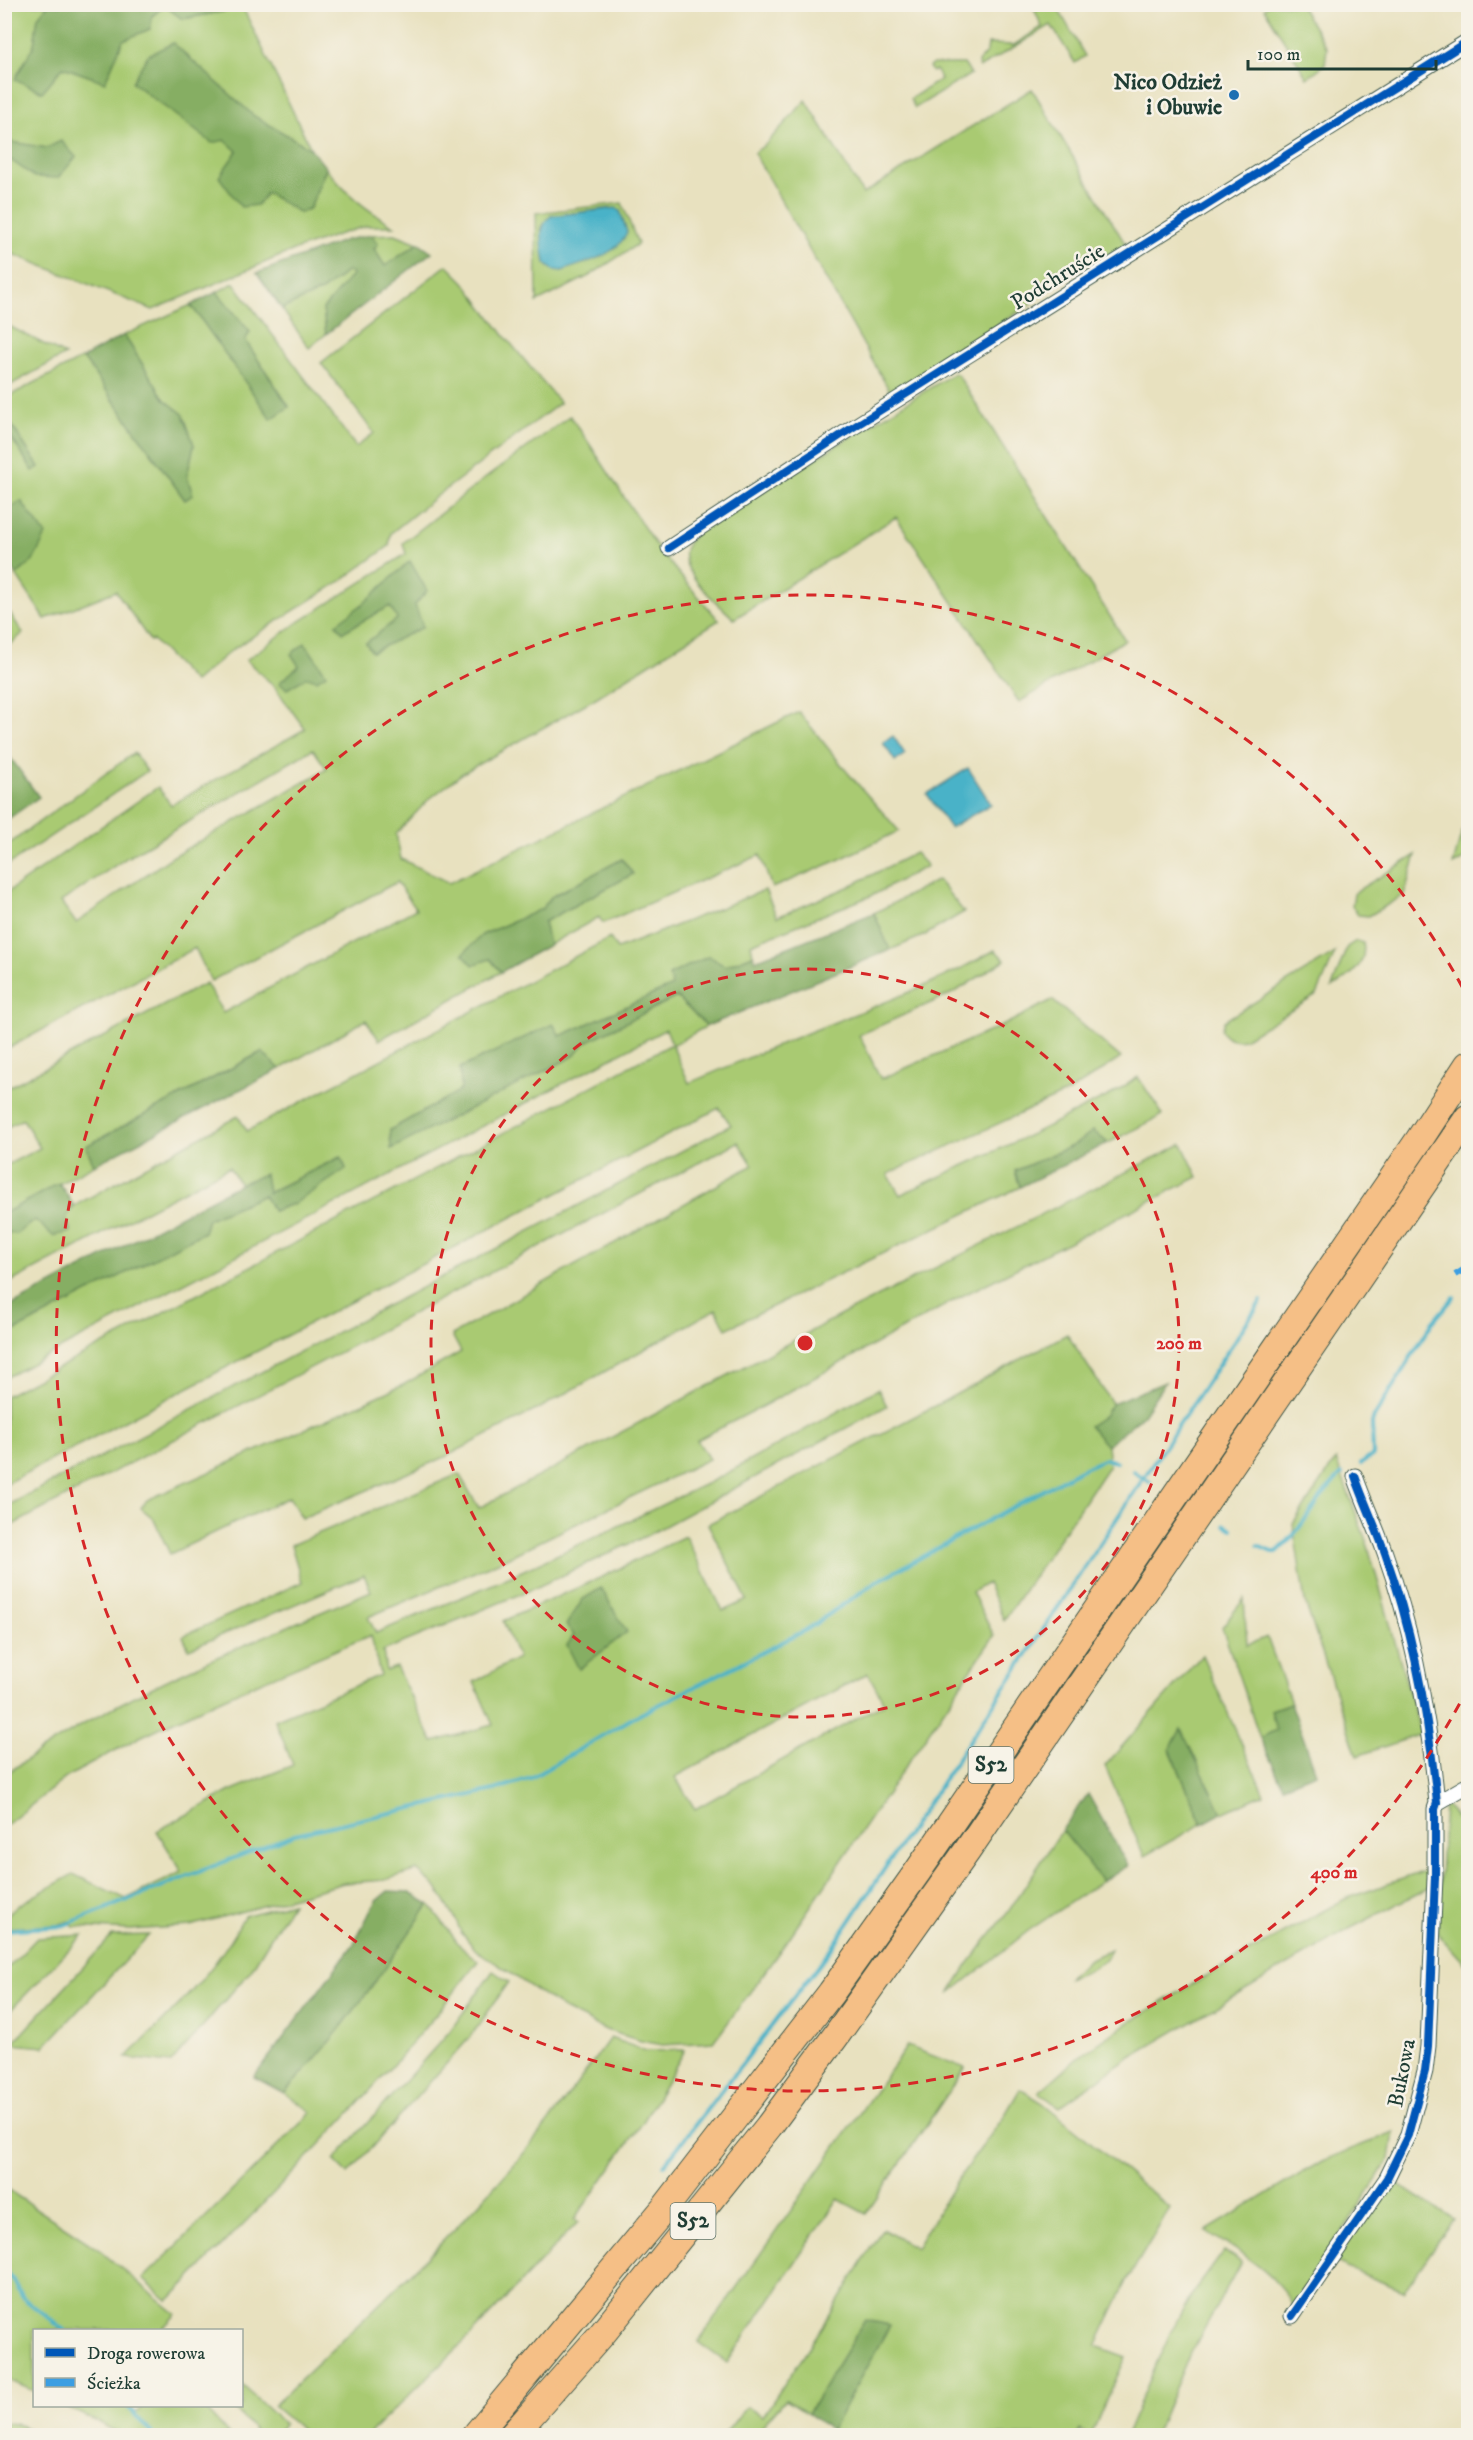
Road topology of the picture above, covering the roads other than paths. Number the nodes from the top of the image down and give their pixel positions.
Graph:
1 (1468, 40) edge
2 (669, 548) dead end
3 (1468, 1065) edge
4 (1468, 1118) edge
5 (1355, 1476) dead end
6 (1468, 1785) edge
7 (1437, 1803) junction
8 (1292, 2316) dead end
9 (475, 2436) edge
10 (512, 2436) edge

1 - 2 street, Podchruście
3 - 9 highway, S52
4 - 10 highway, S52
5 - 7 street, Bukowa
6 - 7 street
7 - 8 street, Bukowa

